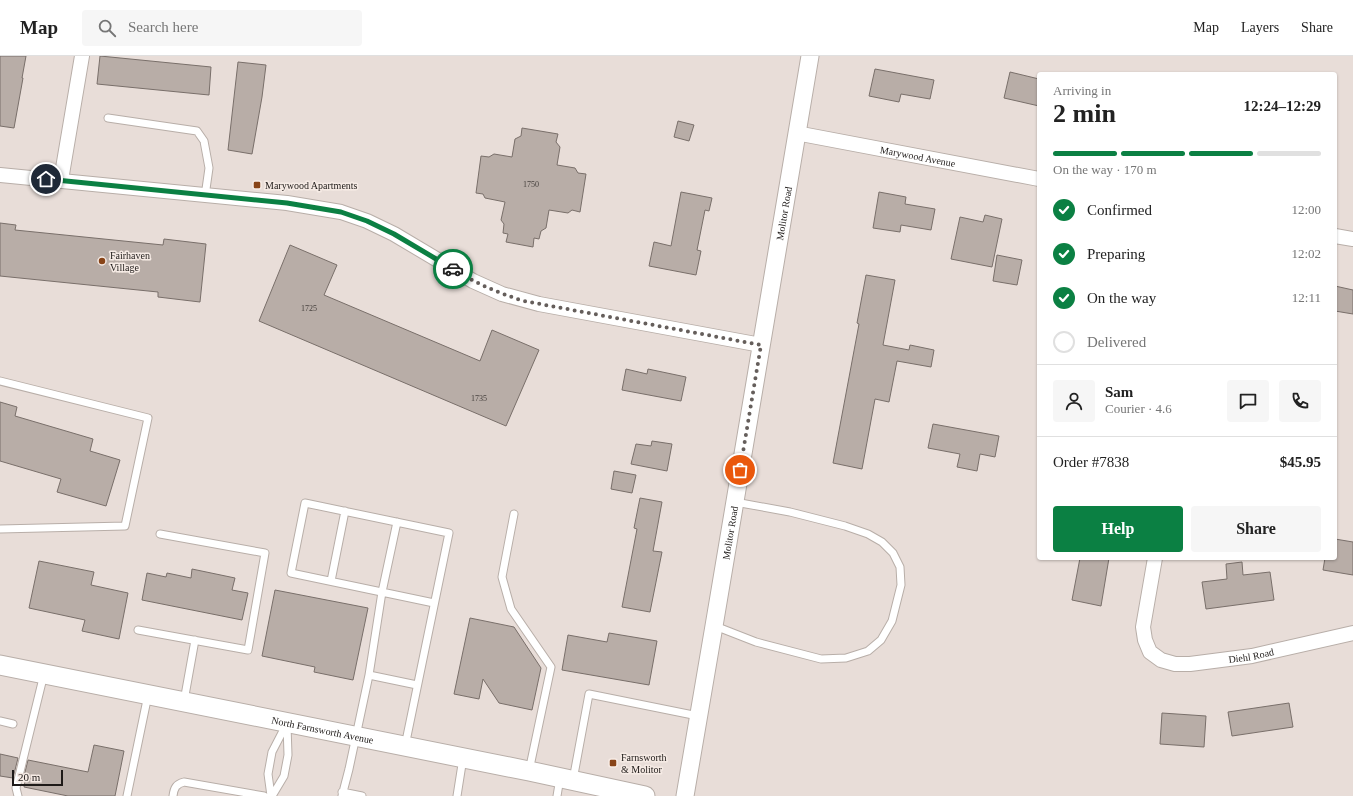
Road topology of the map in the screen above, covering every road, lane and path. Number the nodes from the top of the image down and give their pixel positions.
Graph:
1 (82, 56) edge
2 (810, 56) edge
3 (108, 118) dead end
4 (796, 133) junction
5 (0, 175) edge
6 (1037, 179) edge
7 (61, 180) junction
8 (205, 196) junction
9 (1337, 236) edge
10 (1353, 239) edge
11 (761, 345) junction
12 (0, 380) edge
13 (735, 502) junction
14 (345, 511) junction
15 (514, 514) dead end
16 (397, 522) junction
17 (0, 529) edge
18 (160, 534) dead end
19 (1155, 560) edge
20 (331, 581) junction
21 (382, 592) junction
22 (434, 603) junction
23 (714, 626) junction
24 (138, 630) dead end
25 (1353, 633) edge
26 (195, 640) junction
27 (0, 665) edge
28 (44, 674) junction
29 (369, 675) junction
30 (417, 685) junction
31 (148, 695) junction
32 (184, 702) junction
33 (698, 716) junction
34 (0, 721) edge
35 (287, 723) junction
36 (13, 724) dead end
37 (356, 736) junction
38 (405, 746) junction
39 (463, 758) junction
40 (529, 771) junction
41 (564, 785) edge
42 (342, 794) edge
43 (625, 794) edge
44 (18, 796) edge
45 (127, 796) edge
46 (173, 796) edge
47 (264, 796) edge
48 (271, 796) edge
49 (362, 796) edge
50 (457, 796) edge
51 (645, 796) edge
52 (684, 796) edge

1 - 7 street
2 - 4 street, Molitor Road
3 - 8 lane
4 - 6 street, Marywood Avenue
4 - 11 street, Molitor Road
5 - 7 street
7 - 8 street
8 - 11 street
9 - 10 street
11 - 13 street, Molitor Road
12 - 17 lane
13 - 23 street, Molitor Road
13 - 23 lane
14 - 16 lane
14 - 20 lane
14 - 20 lane
15 - 40 lane
16 - 21 lane
16 - 22 lane
18 - 26 lane
19 - 25 street, Diehl Road
20 - 21 lane
21 - 22 lane
21 - 29 lane
22 - 30 lane
23 - 33 street, Molitor Road
24 - 26 lane
26 - 32 lane
27 - 28 main road, North Farnsworth Avenue
28 - 31 main road, North Farnsworth Avenue
28 - 44 lane
29 - 30 lane
29 - 37 lane
30 - 38 lane
31 - 32 main road, North Farnsworth Avenue
31 - 45 lane
32 - 35 main road, North Farnsworth Avenue
33 - 41 lane
33 - 52 street, Molitor Road
34 - 36 lane
35 - 37 main road, North Farnsworth Avenue
35 - 48 lane
35 - 48 lane
37 - 38 main road, North Farnsworth Avenue
37 - 42 lane
38 - 39 main road, North Farnsworth Avenue
39 - 40 main road, North Farnsworth Avenue
39 - 50 lane
40 - 41 main road, North Farnsworth Avenue
41 - 43 main road, North Farnsworth Avenue
42 - 49 lane
43 - 51 main road, North Farnsworth Avenue
46 - 47 lane

